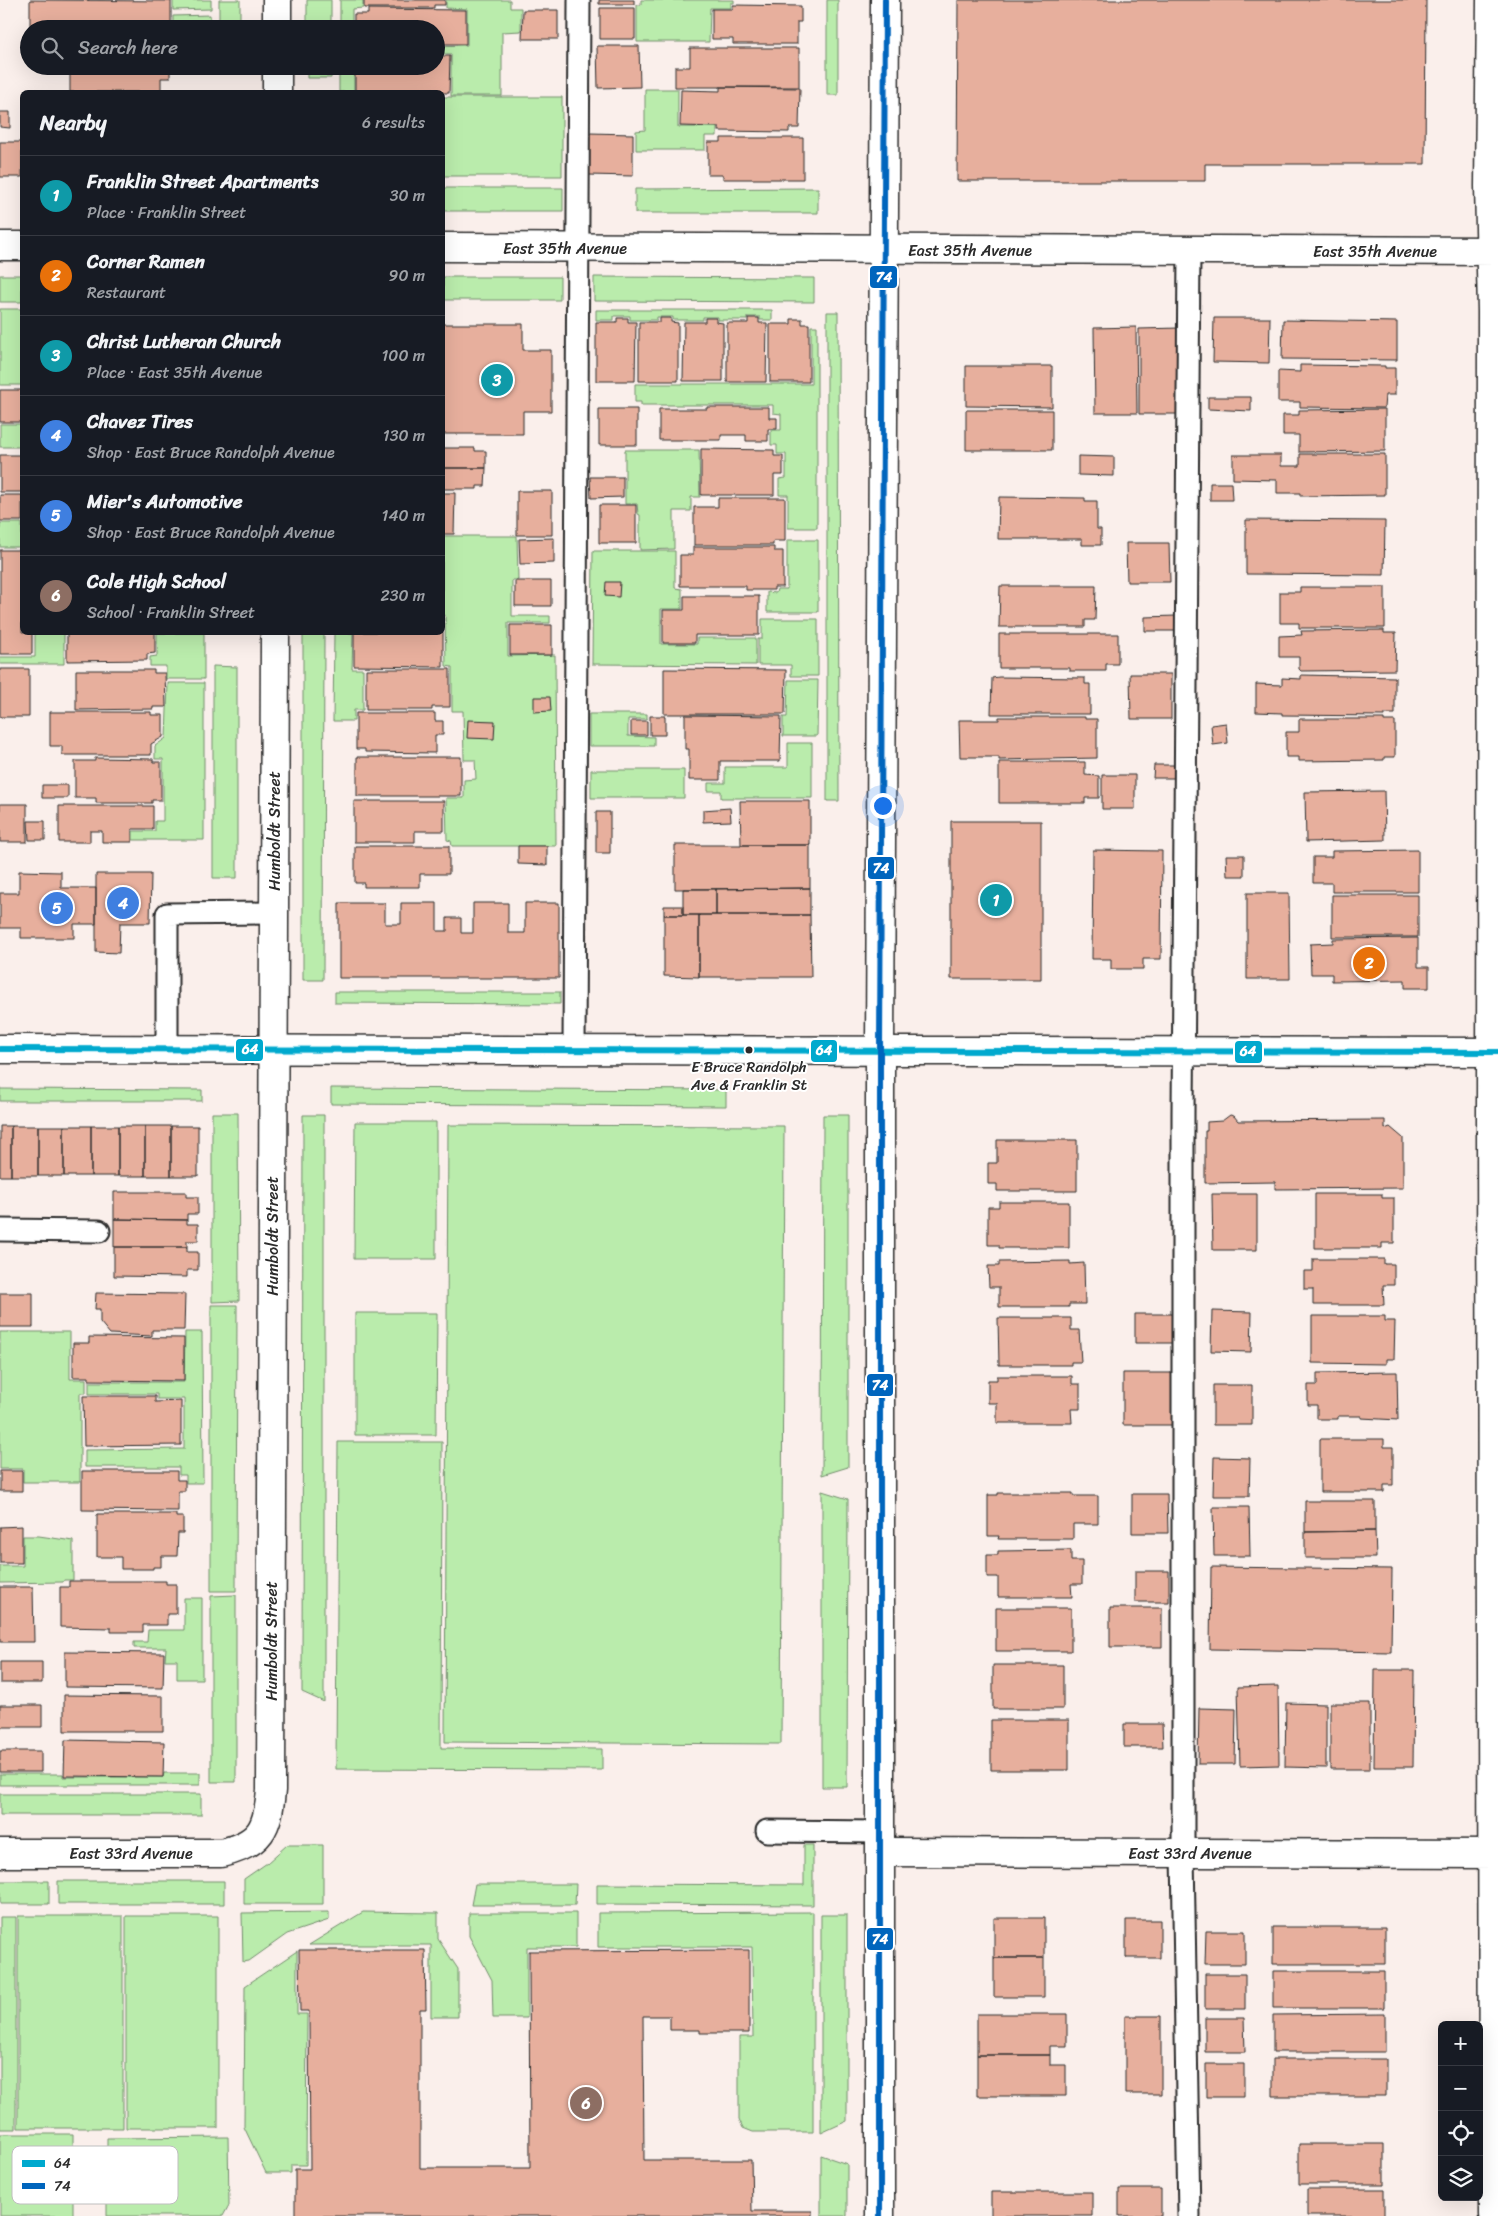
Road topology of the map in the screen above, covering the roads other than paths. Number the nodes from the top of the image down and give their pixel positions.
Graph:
1 (277, 0) edge
2 (579, 0) edge
3 (885, 0) edge
4 (1490, 0) edge
5 (277, 20) edge
6 (277, 75) edge
7 (277, 90) edge
8 (0, 246) edge
9 (20, 246) edge
10 (445, 247) edge
11 (578, 248) junction
12 (885, 249) junction
13 (1190, 250) junction
14 (1494, 251) edge
15 (275, 635) edge
16 (274, 914) junction
17 (0, 1049) edge
18 (167, 1049) junction
19 (273, 1049) junction
20 (574, 1050) junction
21 (880, 1050) junction
22 (1183, 1051) junction
23 (1494, 1052) edge
24 (0, 1230) edge
25 (99, 1231) dead end
26 (767, 1831) dead end
27 (258, 1836) joint
28 (881, 1842) junction
29 (0, 1852) edge
30 (1183, 1853) junction
31 (1496, 1854) edge
32 (880, 2216) edge
33 (1189, 2216) edge
34 (1492, 2216) edge

1 - 5 street
2 - 11 lane
3 - 12 street
4 - 14 street
6 - 7 street
8 - 9 street
10 - 11 street, East 35th Avenue
11 - 12 street, East 35th Avenue
11 - 20 lane
12 - 13 street, East 35th Avenue
12 - 21 street
13 - 14 street, East 35th Avenue
13 - 22 lane
14 - 23 street
15 - 16 street, Humboldt Street
16 - 18 lane
16 - 19 street, Humboldt Street
17 - 18 street
18 - 19 street
19 - 20 street
19 - 27 street, Humboldt Street
20 - 21 street
21 - 22 street
21 - 28 street
22 - 23 street
22 - 30 lane
23 - 31 street
24 - 25 lane
26 - 28 lane
27 - 29 street, East 33rd Avenue
28 - 30 street, East 33rd Avenue
28 - 32 street
30 - 31 street, East 33rd Avenue
30 - 33 lane
31 - 34 street

